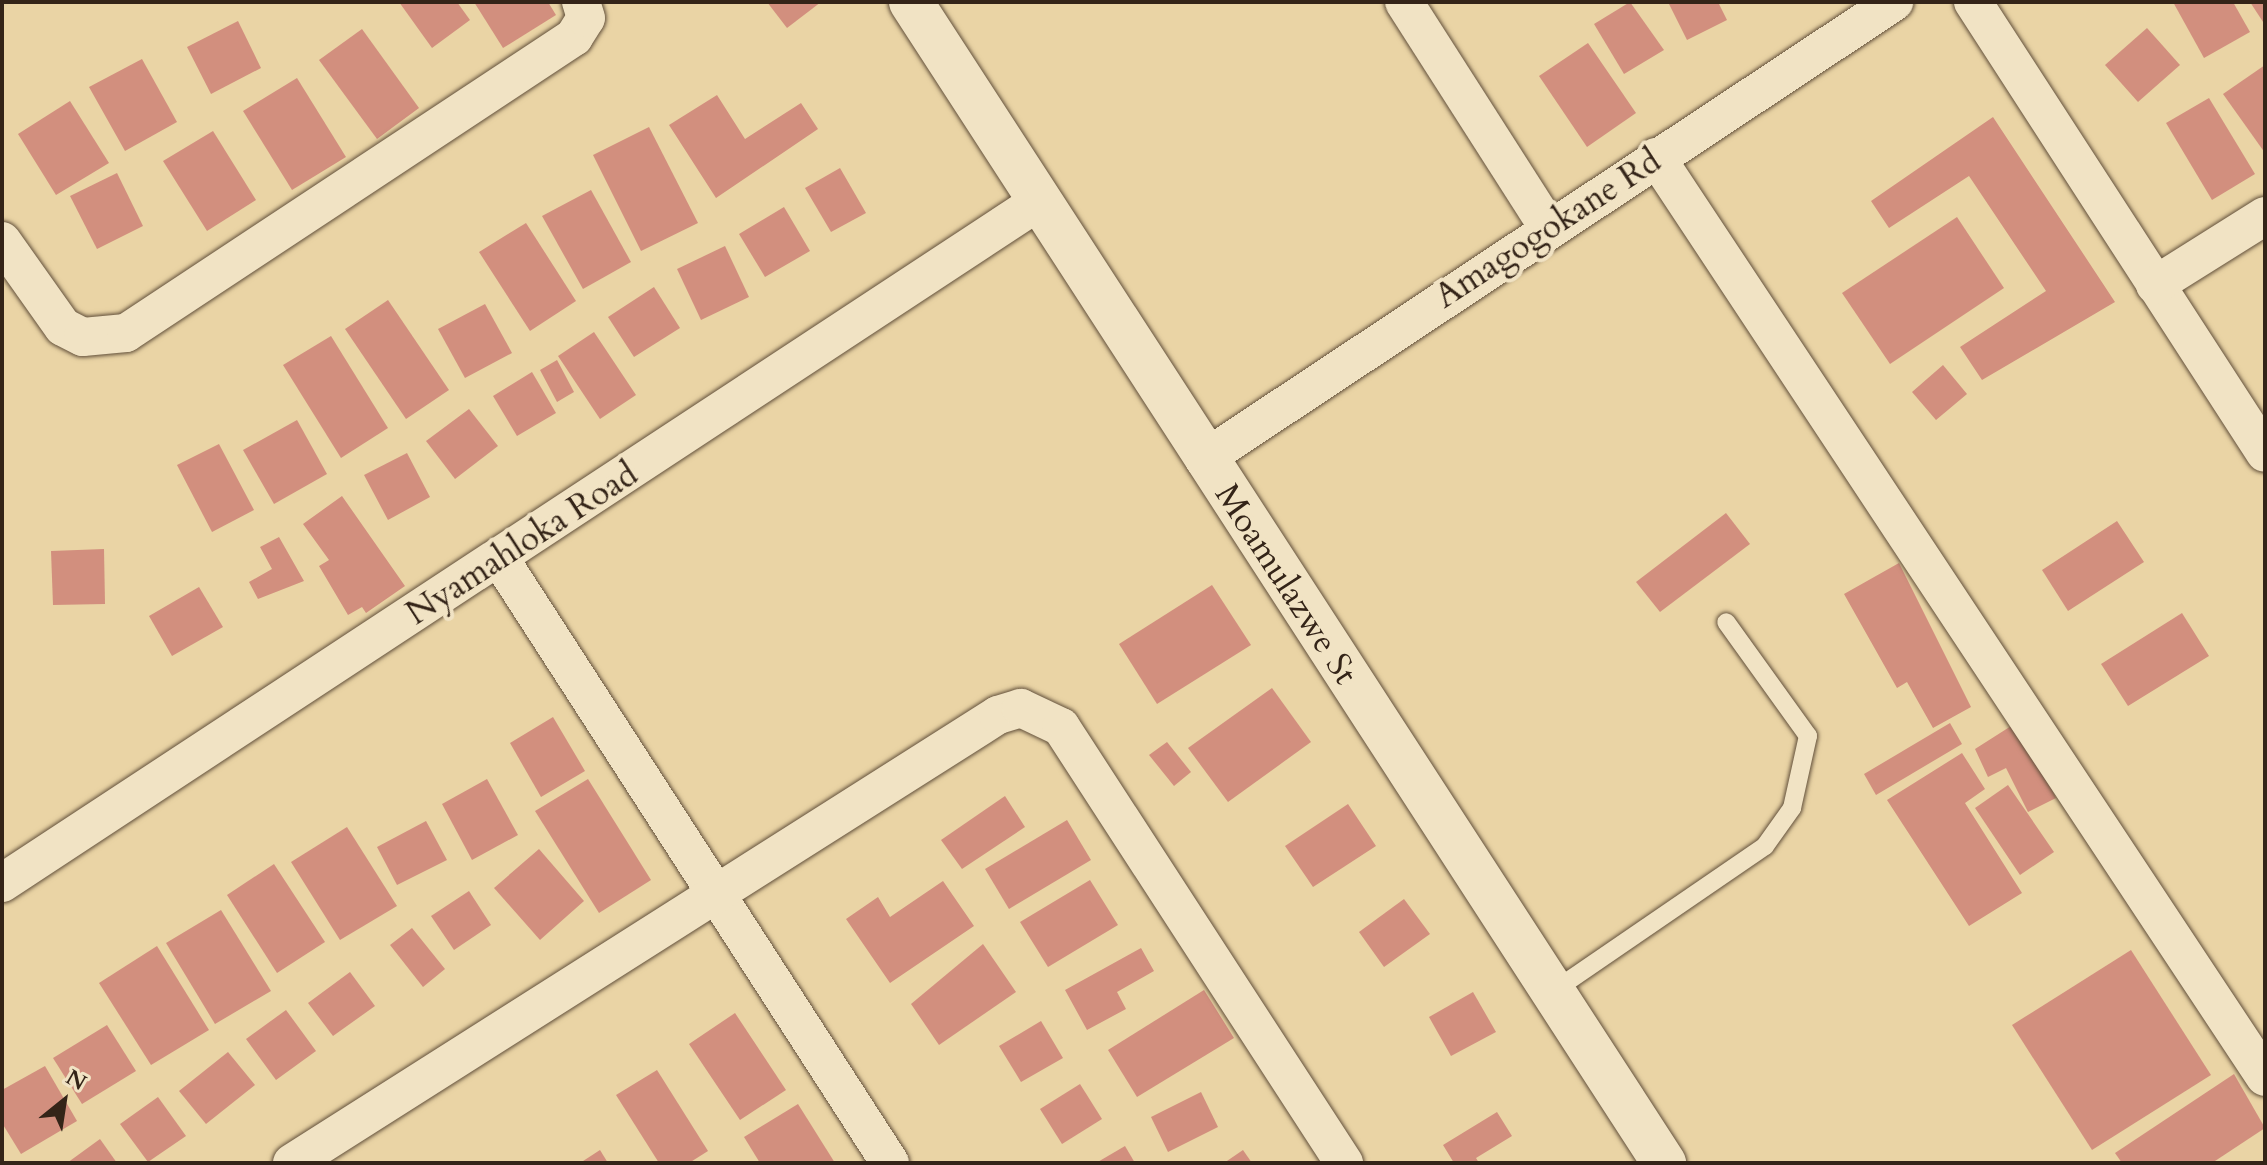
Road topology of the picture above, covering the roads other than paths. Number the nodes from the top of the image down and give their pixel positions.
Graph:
1 (581, 2) edge
2 (911, 2) edge
3 (1404, 2) edge
4 (1894, 2) edge
5 (1973, 2) edge
6 (1656, 157) junction
7 (1040, 201) junction
8 (2265, 216) edge
9 (1548, 227) junction
10 (2, 241) edge
11 (2155, 285) junction
12 (2265, 453) edge
13 (1204, 459) junction
14 (500, 559) junction
15 (1726, 622) dead end
16 (2, 883) edge
17 (714, 892) junction
18 (1552, 992) junction
19 (2265, 1077) edge
20 (292, 1163) edge
21 (890, 1163) edge
22 (1344, 1163) edge
23 (1664, 1163) edge

1 - 10 street
2 - 7 street, Moamulazwe St
3 - 9 street
4 - 6 street, Amagogokane Rd
5 - 11 street
6 - 9 street, Amagogokane Rd
6 - 19 street
7 - 13 street, Moamulazwe St
7 - 14 street, Nyamahloka Road
8 - 11 street
9 - 13 street, Amagogokane Rd
11 - 12 street
13 - 18 street, Moamulazwe St
14 - 16 street, Nyamahloka Road
14 - 17 street
15 - 18 lane
17 - 20 street
17 - 21 street
17 - 22 street
18 - 23 street, Moamulazwe St

